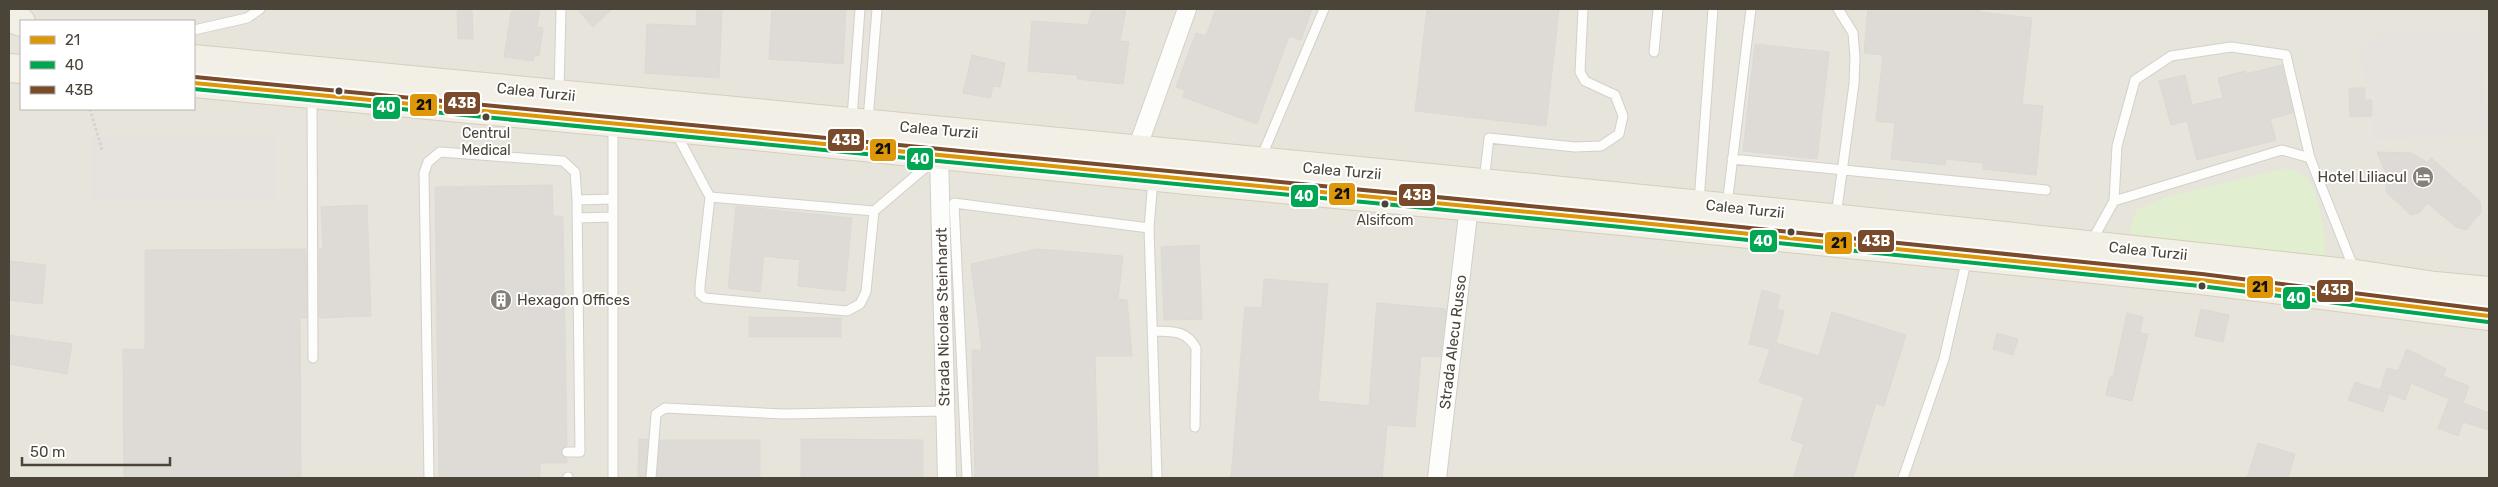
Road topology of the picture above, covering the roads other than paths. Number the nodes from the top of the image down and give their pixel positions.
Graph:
1 (260, 9) edge
2 (561, 9) edge
3 (860, 9) edge
4 (877, 9) edge
5 (1187, 9) edge
6 (1324, 9) edge
7 (1583, 9) edge
8 (1658, 9) edge
9 (1713, 9) edge
10 (1751, 9) edge
11 (1838, 9) edge
12 (195, 30) edge
13 (1654, 52) dead end
14 (195, 59) edge
15 (195, 83) edge
16 (312, 94) junction
17 (558, 94) junction
18 (860, 122) junction
19 (612, 123) junction
20 (673, 128) junction
21 (1137, 149) junction
22 (939, 155) junction
23 (2310, 158) junction
24 (1732, 159) junction
25 (1259, 163) junction
26 (1843, 170) junction
27 (1153, 177) junction
28 (1484, 184) junction
29 (2046, 190) dead end
30 (710, 197) junction
31 (577, 200) junction
32 (613, 200) junction
33 (2114, 201) junction
34 (1699, 205) junction
35 (1469, 206) junction
36 (1726, 208) junction
37 (874, 211) junction
38 (613, 217) junction
39 (577, 218) junction
40 (1836, 218) junction
41 (1149, 228) junction
42 (2078, 243) junction
43 (1968, 256) junction
44 (2356, 274) junction
45 (2489, 291) edge
46 (2489, 316) edge
47 (1152, 331) junction
48 (313, 358) dead end
49 (438, 384) dead end
50 (428, 385) junction
51 (945, 411) junction
52 (1195, 427) dead end
53 (567, 452) dead end
54 (429, 478) edge
55 (613, 478) edge
56 (651, 478) edge
57 (946, 478) edge
58 (967, 478) edge
59 (1157, 478) edge
60 (1437, 478) edge
61 (1903, 478) edge

1 - 12 lane
2 - 17 lane
3 - 18 lane
4 - 18 lane
5 - 21 street
6 - 25 lane
7 - 28 lane
8 - 13 lane
9 - 34 lane
10 - 24 lane
11 - 26 lane
14 - 17 main road, Calea Turzii
15 - 16 main road, Calea Turzii
16 - 19 main road, Calea Turzii
16 - 48 lane
17 - 18 main road, Calea Turzii
18 - 21 main road, Calea Turzii
19 - 20 main road, Calea Turzii
19 - 32 lane
20 - 22 main road, Calea Turzii
20 - 30 lane
21 - 25 main road, Calea Turzii
22 - 27 main road, Calea Turzii
22 - 37 lane
22 - 51 street, Strada Nicolae Steinhardt
23 - 33 lane
23 - 33 lane
23 - 44 lane
24 - 26 lane
24 - 36 lane
25 - 28 main road, Calea Turzii
26 - 29 lane
26 - 40 lane
27 - 35 main road, Calea Turzii
27 - 41 lane
28 - 34 main road, Calea Turzii
30 - 37 lane
30 - 37 lane
31 - 32 lane
31 - 39 lane
31 - 50 lane
32 - 38 lane
33 - 42 lane
34 - 36 main road, Calea Turzii
35 - 43 main road, Calea Turzii
35 - 60 street, Strada Alecu Russo
36 - 40 main road, Calea Turzii
38 - 39 lane
38 - 55 lane
39 - 53 lane
40 - 42 main road, Calea Turzii
41 - 47 lane
41 - 58 lane
42 - 44 main road, Calea Turzii
43 - 46 main road, Calea Turzii
43 - 61 lane
44 - 45 main road, Calea Turzii
47 - 52 lane
47 - 59 lane
49 - 50 lane
50 - 54 lane
51 - 56 lane
51 - 57 street, Strada Nicolae Steinhardt

